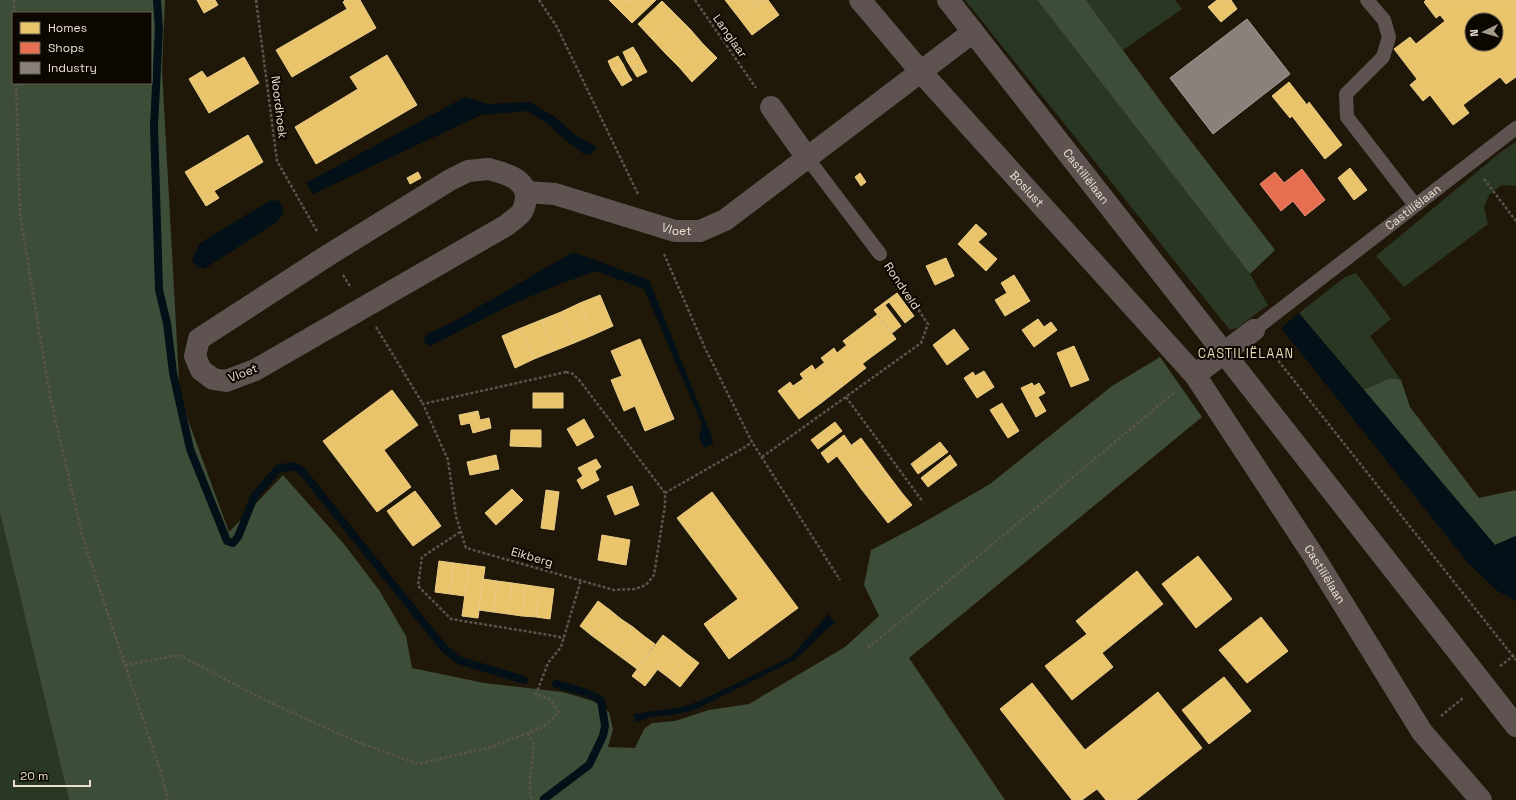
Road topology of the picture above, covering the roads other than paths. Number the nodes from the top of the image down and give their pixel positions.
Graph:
1 (860, 0) edge
2 (948, 0) edge
3 (1367, 0) edge
4 (973, 32) junction
5 (921, 72) junction
6 (771, 107) dead end
7 (1516, 128) edge
8 (808, 158) junction
9 (526, 192) junction
10 (1415, 205) junction
11 (880, 254) road end
12 (1254, 330) joint
13 (1225, 353) junction
14 (1195, 375) junction
15 (1516, 726) edge
16 (1481, 800) edge

1 - 5 street, Boslust
2 - 4 street, Castiliëlaan
3 - 10 lane
4 - 5 street, Vloet
4 - 13 street, Castiliëlaan
5 - 8 street, Vloet
5 - 14 street, Boslust
6 - 8 street
7 - 10 lane, Castiliëlaan
8 - 9 street, Vloet
8 - 11 lane, Rondveld
9 - 9 street, Vloet
10 - 12 lane, Castiliëlaan
12 - 13 street, Castiliëlaan
13 - 14 street, Castiliëlaan
13 - 15 street, Castiliëlaan
14 - 16 street, Castiliëlaan

